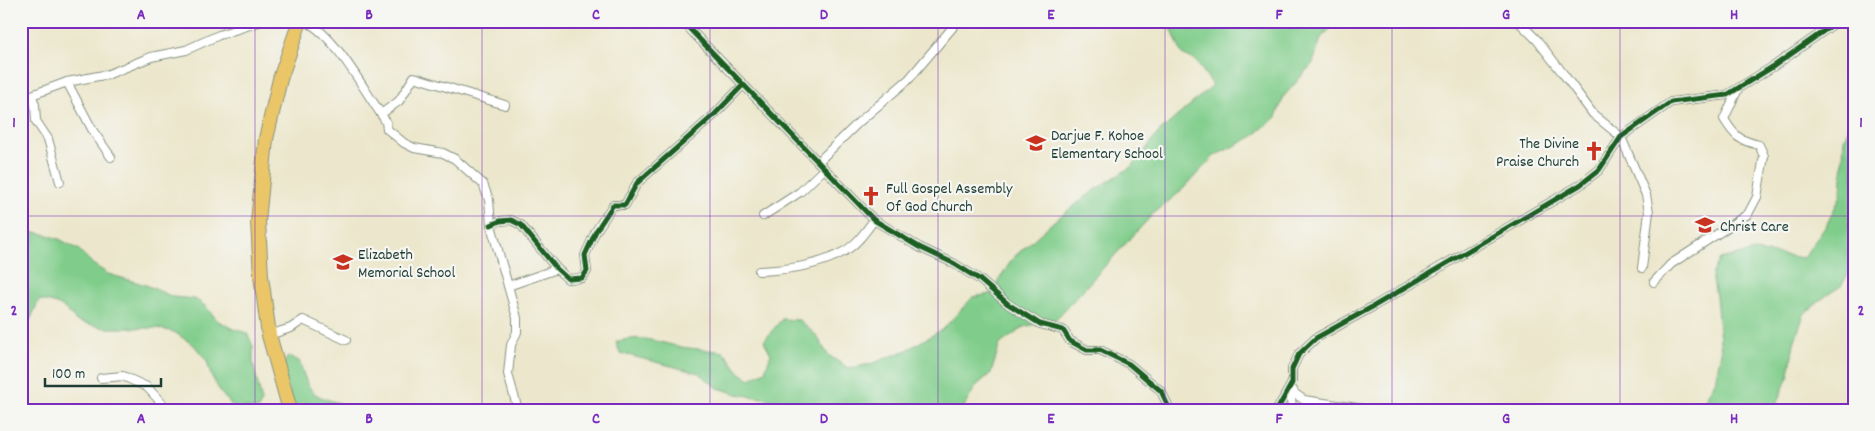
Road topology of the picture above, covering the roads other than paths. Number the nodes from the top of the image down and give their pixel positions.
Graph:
1 (262, 21) edge
2 (300, 21) edge
3 (305, 21) edge
4 (682, 21) edge
5 (958, 21) edge
6 (1518, 21) edge
7 (1838, 21) edge
8 (67, 82) junction
9 (743, 85) junction
10 (1738, 89) junction
11 (24, 98) edge
12 (505, 105) dead end
13 (381, 114) junction
14 (1621, 137) junction
15 (111, 157) dead end
16 (818, 162) junction
17 (824, 169) junction
18 (60, 182) dead end
19 (763, 216) dead end
20 (874, 220) junction
21 (491, 225) junction
22 (1642, 268) dead end
23 (556, 269) junction
24 (759, 271) dead end
25 (1654, 282) dead end
26 (508, 286) junction
27 (269, 335) junction
28 (346, 340) dead end
29 (101, 378) dead end
30 (1292, 383) junction
31 (1294, 393) junction
32 (168, 410) edge
33 (290, 410) edge
34 (518, 410) edge
35 (1170, 410) edge
36 (1278, 410) edge
37 (1292, 410) edge
38 (1371, 410) edge

1 - 8 street
2 - 27 highway
3 - 13 street
4 - 9 street
5 - 16 street
6 - 14 street
7 - 10 street
8 - 11 street
8 - 15 street
9 - 16 street
9 - 23 street
10 - 14 street
10 - 25 street
11 - 18 street
12 - 13 street
13 - 21 street
14 - 22 street
14 - 30 street
16 - 17 street
17 - 19 street
17 - 20 street
20 - 24 street
20 - 35 street
21 - 23 street
21 - 26 street
23 - 26 street
26 - 34 street
27 - 28 street
27 - 33 highway
29 - 32 street
30 - 31 street
30 - 36 street
31 - 37 street
31 - 38 street

